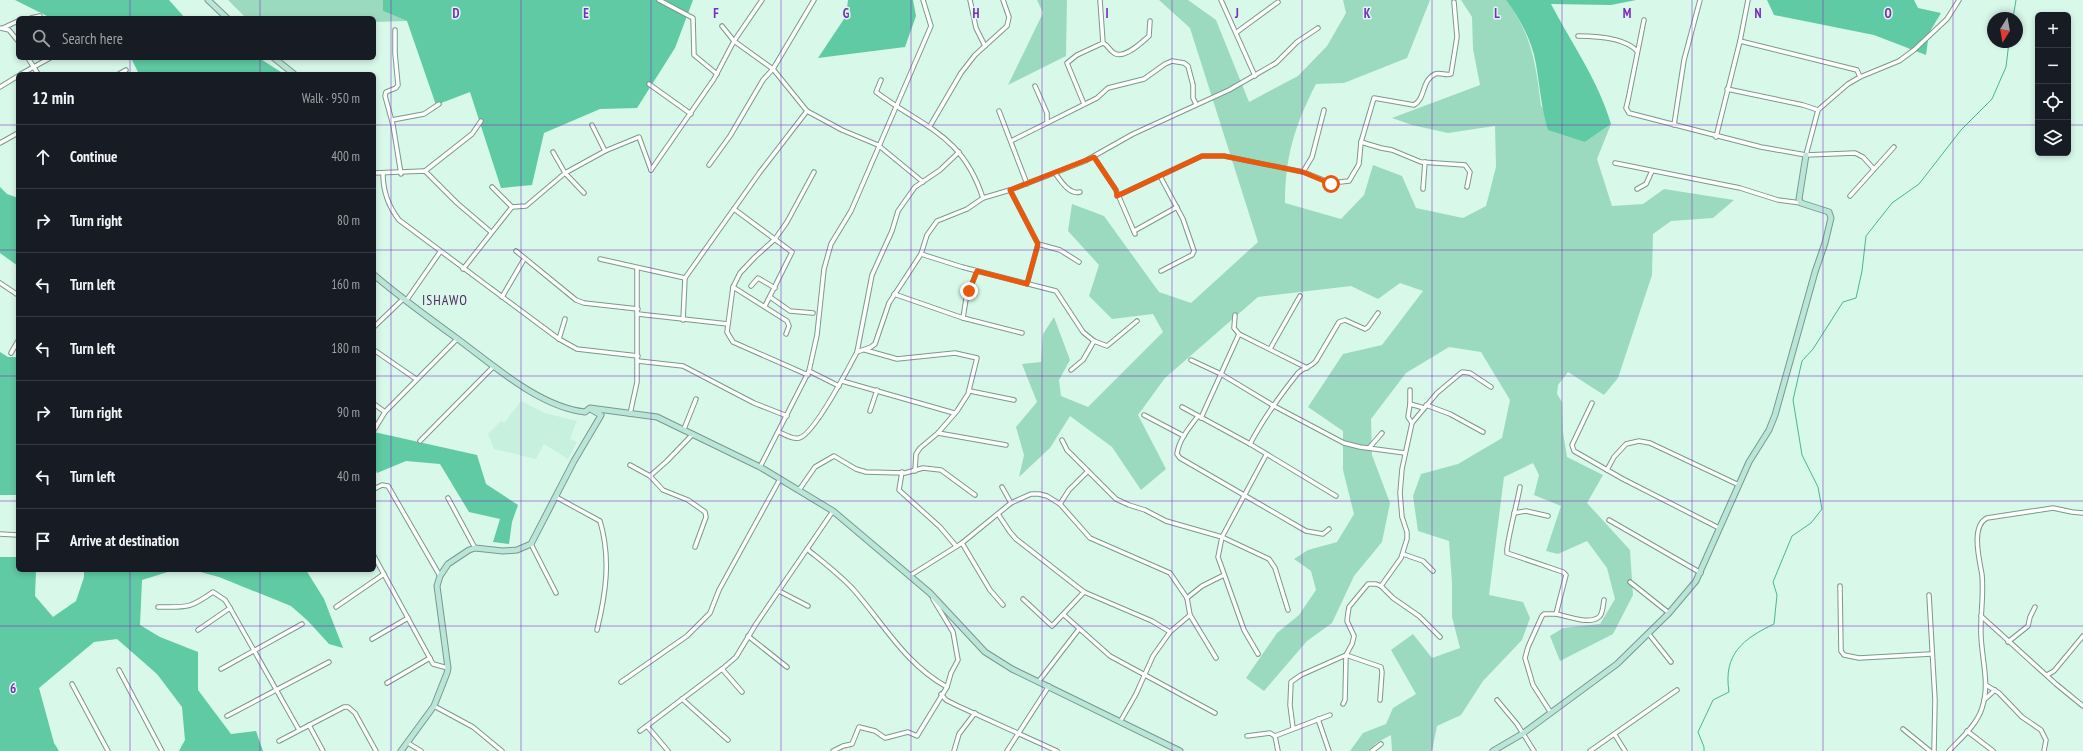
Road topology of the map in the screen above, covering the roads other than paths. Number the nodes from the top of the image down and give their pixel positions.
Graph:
1 (208, 0) edge
2 (659, 0) edge
3 (762, 0) edge
4 (814, 0) edge
5 (923, 0) edge
6 (970, 0) edge
7 (1003, 0) edge
8 (1100, 0) edge
9 (1221, 0) edge
10 (1700, 0) edge
11 (1748, 0) edge
12 (1959, 0) edge
13 (1278, 2) dead end
14 (1454, 2) dead end
15 (225, 16) edge
16 (1644, 20) dead end
17 (1150, 21) dead end
18 (16, 22) edge
19 (722, 26) dead end
20 (1, 28) edge
21 (1318, 28) dead end
22 (395, 30) dead end
23 (1237, 32) junction
24 (1578, 36) dead end
25 (16, 38) edge
26 (734, 41) junction
27 (1740, 41) junction
28 (1103, 42) junction
29 (985, 46) junction
30 (1637, 50) junction
31 (29, 60) edge
32 (46, 60) edge
33 (276, 60) edge
34 (34, 67) junction
35 (773, 68) junction
36 (126, 70) dead end
37 (25, 72) edge
38 (37, 72) edge
39 (122, 72) edge
40 (292, 72) edge
41 (717, 74) junction
42 (1255, 76) junction
43 (16, 77) edge
44 (1860, 77) junction
45 (881, 80) dead end
46 (649, 84) dead end
47 (1035, 86) dead end
48 (0, 87) edge
49 (1728, 90) junction
50 (1083, 102) junction
51 (439, 104) dead end
52 (1196, 104) junction
53 (896, 107) junction
54 (807, 110) junction
55 (1324, 110) dead end
56 (1818, 110) junction
57 (999, 111) dead end
58 (691, 114) junction
59 (392, 120) junction
60 (481, 121) dead end
61 (1047, 122) junction
62 (592, 125) dead end
63 (1674, 125) junction
64 (930, 126) junction
65 (16, 134) edge
66 (1716, 137) junction
67 (1011, 141) junction
68 (1361, 142) junction
69 (0, 143) edge
70 (878, 145) junction
71 (1894, 147) dead end
72 (605, 151) junction
73 (553, 152) dead end
74 (959, 152) junction
75 (1806, 155) junction
76 (1094, 157) junction
77 (1425, 162) junction
78 (1616, 163) dead end
79 (709, 165) dead end
80 (1873, 168) junction
81 (426, 171) junction
82 (1652, 171) junction
83 (814, 172) dead end
84 (1055, 172) junction
85 (1303, 172) junction
86 (376, 173) edge
87 (565, 173) junction
88 (383, 174) junction
89 (401, 174) junction
90 (1160, 176) junction
91 (923, 182) junction
92 (1027, 184) junction
93 (492, 187) dead end
94 (1467, 187) dead end
95 (1423, 189) dead end
96 (1637, 189) dead end
97 (1010, 190) junction
98 (1080, 192) dead end
99 (584, 194) dead end
100 (1117, 196) junction
101 (1850, 196) dead end
102 (983, 198) junction
103 (1801, 203) junction
104 (512, 207) junction
105 (1177, 207) junction
106 (734, 209) junction
107 (491, 232) junction
108 (775, 239) junction
109 (1038, 244) junction
110 (516, 251) dead end
111 (440, 252) junction
112 (920, 254) junction
113 (600, 259) dead end
114 (523, 261) dead end
115 (1079, 262) dead end
116 (463, 269) junction
117 (637, 269) junction
118 (977, 271) junction
119 (1161, 271) dead end
120 (376, 277) edge
121 (685, 278) junction
122 (0, 284) edge
123 (1027, 284) junction
124 (751, 286) dead end
125 (732, 287) junction
126 (775, 288) junction
127 (16, 294) edge
128 (894, 294) junction
129 (1300, 296) dead end
130 (502, 297) junction
131 (770, 297) junction
132 (404, 300) junction
133 (765, 306) junction
134 (638, 311) junction
135 (813, 314) dead end
136 (1378, 314) dead end
137 (1235, 316) dead end
138 (963, 318) junction
139 (565, 319) dead end
140 (683, 320) junction
141 (1137, 321) dead end
142 (728, 324) junction
143 (376, 325) edge
144 (1022, 333) dead end
145 (786, 334) dead end
146 (1239, 334) junction
147 (457, 338) junction
148 (559, 339) junction
149 (1094, 341) junction
150 (16, 344) edge
151 (1270, 349) junction
152 (865, 350) junction
153 (376, 351) edge
154 (857, 352) junction
155 (11, 353) dead end
156 (638, 359) junction
157 (1191, 360) dead end
158 (494, 366) junction
159 (1307, 368) junction
160 (1071, 370) dead end
161 (808, 373) junction
162 (1221, 374) junction
163 (416, 379) junction
164 (842, 381) junction
165 (838, 386) junction
166 (1491, 387) dead end
167 (877, 390) junction
168 (1410, 390) dead end
169 (970, 391) junction
170 (696, 399) dead end
171 (1014, 400) dead end
172 (1592, 403) dead end
173 (1410, 404) junction
174 (376, 405) edge
175 (1274, 406) junction
176 (1182, 407) dead end
177 (1425, 407) junction
178 (590, 408) junction
179 (1419, 410) junction
180 (870, 411) dead end
181 (385, 412) junction
182 (954, 413) junction
183 (630, 415) junction
184 (1144, 415) dead end
185 (787, 416) junction
186 (1199, 417) junction
187 (1412, 423) junction
188 (376, 427) edge
189 (684, 429) junction
190 (779, 432) junction
191 (1482, 432) dead end
192 (938, 433) junction
193 (1382, 433) dead end
194 (693, 434) junction
195 (1184, 436) junction
196 (1062, 440) dead end
197 (420, 441) dead end
198 (1250, 444) junction
199 (1006, 445) dead end
200 (1369, 448) junction
201 (1405, 453) junction
202 (1266, 455) junction
203 (630, 465) dead end
204 (760, 467) junction
205 (1607, 470) junction
206 (915, 471) junction
207 (902, 472) junction
208 (1088, 472) junction
209 (650, 476) junction
210 (780, 479) junction
211 (1739, 485) junction
212 (1002, 487) dead end
213 (1520, 487) dead end
214 (376, 488) edge
215 (800, 490) junction
216 (975, 495) dead end
217 (1244, 495) junction
218 (1336, 496) dead end
219 (556, 497) junction
220 (448, 498) dead end
221 (1011, 502) junction
222 (1060, 504) junction
223 (1516, 507) junction
224 (833, 511) junction
225 (1523, 511) junction
226 (1514, 513) junction
227 (2083, 513) edge
228 (998, 514) junction
229 (1548, 516) dead end
230 (1609, 520) dead end
231 (1719, 528) junction
232 (1329, 529) dead end
233 (0, 534) edge
234 (16, 535) edge
235 (1222, 537) junction
236 (962, 543) junction
237 (531, 544) junction
238 (956, 546) junction
239 (695, 547) dead end
240 (475, 548) junction
241 (807, 549) junction
242 (1403, 554) junction
243 (376, 560) edge
244 (1433, 571) dead end
245 (1701, 573) junction
246 (384, 574) junction
247 (911, 575) junction
248 (1224, 575) junction
249 (440, 576) junction
250 (1630, 582) dead end
251 (1381, 586) junction
252 (1840, 586) dead end
253 (779, 591) junction
254 (1084, 592) junction
255 (556, 593) dead end
256 (930, 593) junction
257 (1929, 595) dead end
258 (1187, 598) junction
259 (1024, 599) dead end
260 (1604, 600) dead end
261 (1003, 605) dead end
262 (808, 606) dead end
263 (336, 607) dead end
264 (2035, 607) dead end
265 (158, 608) dead end
266 (230, 608) junction
267 (1288, 610) dead end
268 (1669, 613) junction
269 (1556, 614) junction
270 (1064, 615) junction
271 (1190, 615) junction
272 (1981, 616) junction
273 (408, 618) junction
274 (302, 624) dead end
275 (1079, 629) junction
276 (198, 630) dead end
277 (597, 630) dead end
278 (1170, 632) junction
279 (1648, 633) junction
280 (748, 636) junction
281 (2083, 636) edge
282 (1440, 637) dead end
283 (372, 639) dead end
284 (2008, 642) junction
285 (254, 651) junction
286 (1258, 654) dead end
287 (1931, 654) junction
288 (1346, 655) junction
289 (430, 658) junction
290 (1216, 658) dead end
291 (329, 662) dead end
292 (1671, 662) dead end
293 (787, 667) dead end
294 (448, 668) junction
295 (221, 669) dead end
296 (119, 670) dead end
297 (722, 670) junction
298 (2047, 675) junction
299 (1145, 676) junction
300 (1039, 681) junction
301 (621, 682) dead end
302 (387, 683) dead end
303 (72, 684) dead end
304 (1986, 685) junction
305 (1049, 686) junction
306 (946, 687) junction
307 (1677, 690) dead end
308 (1995, 690) junction
309 (276, 691) junction
310 (742, 692) dead end
311 (941, 694) junction
312 (682, 699) junction
313 (1380, 700) dead end
314 (1497, 700) dead end
315 (1984, 700) junction
316 (1343, 704) dead end
317 (434, 706) junction
318 (2083, 706) edge
319 (975, 713) junction
320 (1215, 713) dead end
321 (1551, 713) junction
322 (1330, 715) dead end
323 (227, 716) dead end
324 (1318, 719) junction
325 (1120, 722) junction
326 (309, 725) junction
327 (647, 726) junction
328 (1293, 728) junction
329 (1903, 729) dead end
330 (299, 730) junction
331 (640, 731) dead end
332 (1967, 731) junction
333 (1018, 733) junction
334 (1522, 734) junction
335 (1615, 735) junction
336 (1247, 736) dead end
337 (1275, 736) junction
338 (728, 740) dead end
339 (279, 741) dead end
340 (408, 743) junction
341 (1381, 744) dead end
342 (108, 751) edge
343 (162, 751) edge
344 (323, 751) edge
345 (376, 751) edge
346 (401, 751) edge
347 (421, 751) edge
348 (502, 751) edge
349 (668, 751) edge
350 (833, 751) edge
351 (954, 751) edge
352 (1007, 751) edge
353 (1057, 751) edge
354 (1180, 751) edge
355 (1278, 751) edge
356 (1329, 751) edge
357 (1372, 751) edge
358 (1493, 751) edge
359 (1534, 751) edge
360 (1590, 751) edge
361 (1625, 751) edge
362 (1930, 751) edge
363 (1934, 751) edge
364 (1949, 751) edge
365 (1993, 751) edge
366 (2044, 751) edge

1 - 15 street
2 - 41 street
3 - 26 street
4 - 35 street
5 - 53 street
6 - 29 street
7 - 29 street
8 - 28 street
9 - 23 street
10 - 63 street
11 - 27 street
12 - 44 street
13 - 23 street
14 - 68 street
16 - 30 street
17 - 28 street
18 - 20 street
19 - 26 street
20 - 25 street
21 - 42 street
22 - 59 street
23 - 42 street
24 - 30 street
26 - 35 street
26 - 41 street
27 - 44 street
27 - 49 street
28 - 50 street
29 - 64 street
30 - 63 street
31 - 34 street
32 - 34 street
33 - 40 street
34 - 37 street
34 - 38 street
35 - 54 street
35 - 79 street
36 - 39 street
41 - 58 street
42 - 52 street
43 - 48 street
44 - 56 street
45 - 53 street
46 - 58 street
47 - 61 street
49 - 56 street
49 - 66 street
50 - 52 street
50 - 61 street
51 - 59 street
52 - 76 street
53 - 64 street
53 - 70 street
54 - 70 street
54 - 106 street
55 - 85 street
56 - 75 street
57 - 67 street
58 - 72 street
59 - 89 street
60 - 81 street
61 - 67 street
62 - 72 street
63 - 66 street
64 - 74 street
65 - 69 street
66 - 75 street
67 - 92 street
68 - 77 street
68 - 85 street
70 - 91 street
70 - 161 street
71 - 80 street
72 - 87 street
73 - 87 street
74 - 91 street
74 - 102 street
75 - 80 street
75 - 103 street
76 - 84 street
76 - 100 street
77 - 94 street
77 - 95 street
78 - 82 street
80 - 101 street
81 - 89 street
81 - 107 street
82 - 96 street
82 - 103 street
83 - 108 street
84 - 92 street
84 - 98 street
85 - 90 street
86 - 88 street
87 - 99 street
87 - 104 street
88 - 89 street
88 - 111 street
90 - 100 street
90 - 105 street
91 - 154 street
92 - 97 street
93 - 104 street
97 - 102 street
97 - 109 street
100 - 105 street
102 - 112 street
103 - 211 street
104 - 107 street
105 - 119 street
106 - 108 street
106 - 121 street
107 - 116 street
108 - 125 street
108 - 126 street
109 - 115 street
109 - 123 street
110 - 134 street
111 - 116 street
111 - 132 street
112 - 118 street
112 - 128 street
113 - 117 street
114 - 130 street
116 - 130 street
117 - 121 street
117 - 134 street
118 - 123 street
118 - 138 street
120 - 132 street
121 - 140 street
122 - 127 street
123 - 149 street
124 - 126 street
125 - 133 street
125 - 142 street
126 - 131 street
128 - 138 street
128 - 152 street
129 - 151 street
130 - 148 street
131 - 133 street
131 - 135 street
132 - 143 street
132 - 147 street
133 - 145 street
134 - 140 street
134 - 156 street
136 - 159 street
137 - 146 street
138 - 144 street
139 - 148 street
140 - 142 street
141 - 149 street
142 - 161 street
146 - 151 street
146 - 162 street
147 - 158 street
147 - 163 street
148 - 156 street
149 - 160 street
150 - 155 street
151 - 159 street
152 - 154 street
152 - 169 street
153 - 163 street
154 - 164 street
156 - 183 street
156 - 185 street
157 - 162 street
158 - 178 street
158 - 197 street
159 - 175 street
161 - 165 street
161 - 185 street
162 - 175 street
162 - 186 street
163 - 181 street
164 - 165 street
164 - 167 street
165 - 190 street
166 - 177 street
167 - 180 street
167 - 182 street
168 - 173 street
169 - 171 street
169 - 182 street
170 - 189 street
172 - 205 street
173 - 179 street
173 - 187 street
174 - 181 street
175 - 198 street
175 - 200 street
176 - 186 street
177 - 179 street
177 - 191 street
178 - 183 street
178 - 219 street
179 - 187 street
181 - 188 street
182 - 192 street
183 - 189 street
184 - 195 street
185 - 190 street
186 - 195 street
186 - 198 street
187 - 201 street
189 - 194 street
190 - 204 street
192 - 199 street
192 - 206 street
193 - 200 street
194 - 204 street
194 - 209 street
195 - 217 street
196 - 208 street
198 - 202 street
200 - 201 street
201 - 242 street
202 - 217 street
202 - 218 street
203 - 209 street
204 - 210 street
205 - 211 street
205 - 231 street
206 - 207 street
206 - 216 street
207 - 215 street
207 - 238 street
208 - 222 street
208 - 235 street
209 - 239 street
210 - 215 street
210 - 301 street
211 - 231 street
212 - 221 street
213 - 223 street
214 - 249 street
215 - 224 street
217 - 232 street
217 - 235 street
219 - 237 street
219 - 277 street
220 - 240 street
221 - 222 street
221 - 228 street
222 - 258 street
223 - 225 street
223 - 226 street
224 - 241 street
224 - 247 street
225 - 226 street
225 - 229 street
226 - 269 street
227 - 272 street
228 - 236 street
228 - 254 street
230 - 245 street
231 - 245 street
233 - 234 street
235 - 248 street
235 - 267 street
236 - 238 street
236 - 261 street
237 - 240 street
237 - 255 street
238 - 247 street
240 - 249 street
241 - 253 street
241 - 306 street
242 - 244 street
242 - 251 street
243 - 246 street
245 - 268 street
246 - 263 street
246 - 273 street
247 - 256 street
248 - 258 street
248 - 286 street
249 - 294 street
250 - 268 street
251 - 282 street
251 - 288 street
252 - 287 street
253 - 262 street
253 - 280 street
254 - 270 street
254 - 278 street
256 - 300 street
256 - 306 street
257 - 287 street
258 - 271 street
259 - 270 street
260 - 269 street
264 - 284 street
265 - 266 street
266 - 276 street
266 - 285 street
268 - 279 street
269 - 321 street
270 - 275 street
271 - 278 street
271 - 290 street
272 - 284 street
272 - 304 street
273 - 283 street
273 - 289 street
274 - 285 street
275 - 299 street
275 - 300 street
278 - 299 street
279 - 292 street
279 - 321 street
280 - 293 street
280 - 297 street
281 - 298 street
284 - 298 street
285 - 295 street
285 - 309 street
287 - 363 street
288 - 313 street
288 - 316 street
288 - 328 street
289 - 294 street
289 - 302 street
291 - 309 street
294 - 317 street
296 - 343 street
297 - 310 street
297 - 312 street
298 - 318 street
299 - 320 street
299 - 325 street
300 - 305 street
303 - 342 street
304 - 308 street
304 - 315 street
305 - 325 street
305 - 333 street
306 - 311 street
307 - 335 street
308 - 315 street
308 - 366 street
309 - 323 street
309 - 330 street
311 - 319 street
311 - 350 street
312 - 327 street
312 - 338 street
314 - 334 street
315 - 332 street
317 - 340 street
317 - 348 street
319 - 333 street
319 - 351 street
321 - 334 street
322 - 324 street
324 - 328 street
324 - 356 street
325 - 354 street
326 - 330 street
326 - 344 street
326 - 345 street
327 - 331 street
327 - 349 street
328 - 337 street
329 - 362 street
330 - 339 street
332 - 364 street
332 - 365 street
333 - 352 street
333 - 353 street
334 - 358 street
334 - 359 street
335 - 360 street
335 - 361 street
336 - 337 street
337 - 355 street
340 - 346 street
340 - 347 street
341 - 357 street

